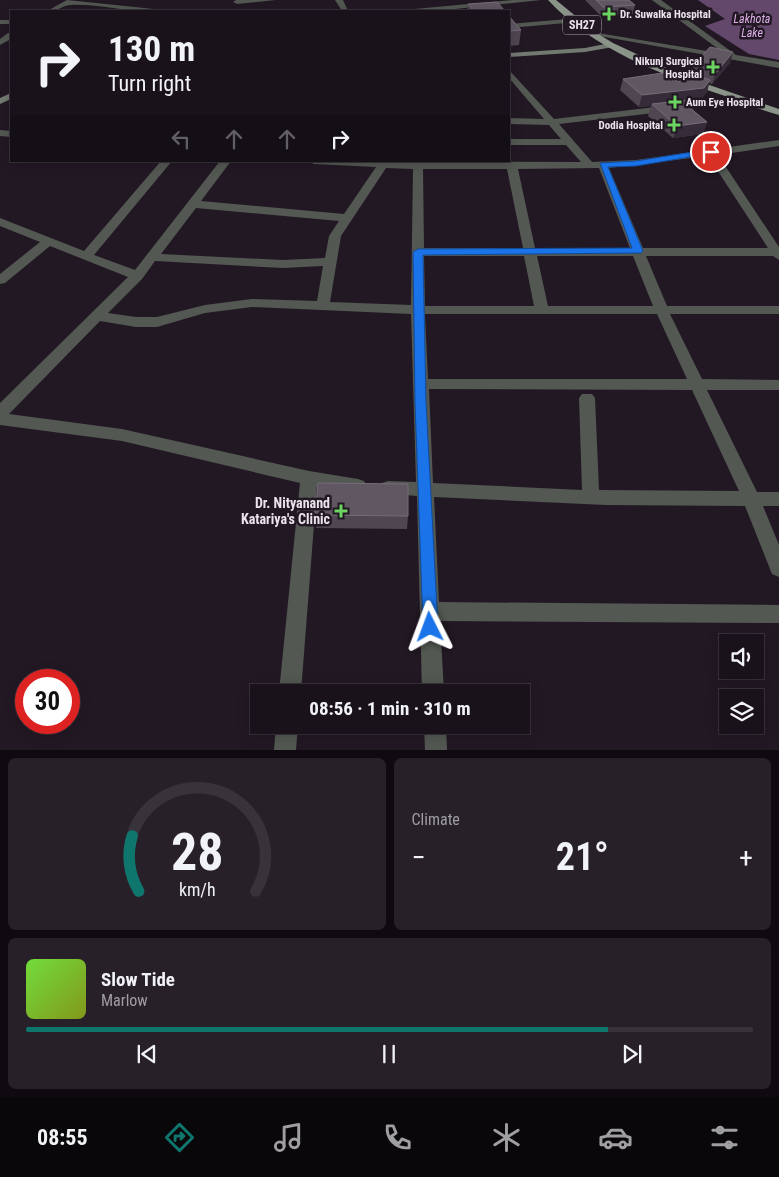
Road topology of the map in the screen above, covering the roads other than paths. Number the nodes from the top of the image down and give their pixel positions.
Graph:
1 (272, 0) edge
2 (446, 0) edge
3 (537, 0) edge
4 (552, 0) edge
5 (656, 0) edge
6 (71, 1) edge
7 (237, 1) edge
8 (54, 10) edge
9 (146, 10) edge
10 (454, 10) edge
11 (576, 20) junction
12 (510, 26) edge
13 (592, 34) junction
14 (633, 41) junction
15 (612, 46) junction
16 (510, 55) edge
17 (734, 56) junction
18 (779, 65) edge
19 (510, 74) edge
20 (723, 102) junction
21 (779, 112) edge
22 (779, 120) edge
23 (510, 121) edge
24 (551, 122) junction
25 (510, 142) edge
26 (569, 142) junction
27 (779, 143) edge
28 (711, 152) junction
29 (166, 162) edge
30 (225, 162) edge
31 (349, 162) edge
32 (384, 163) edge
33 (596, 165) junction
34 (418, 166) junction
35 (512, 167) junction
36 (194, 204) junction
37 (348, 218) junction
38 (0, 222) edge
39 (49, 242) junction
40 (638, 251) junction
41 (418, 252) junction
42 (529, 252) junction
43 (778, 253) edge
44 (86, 256) junction
45 (152, 257) junction
46 (330, 262) junction
47 (137, 276) junction
48 (0, 280) edge
49 (323, 306) junction
50 (418, 310) junction
51 (779, 310) edge
52 (542, 311) junction
53 (662, 311) junction
54 (98, 316) junction
55 (420, 384) junction
56 (696, 384) junction
57 (779, 385) edge
58 (587, 398) dead end
59 (0, 413) edge
60 (0, 419) edge
61 (309, 478) junction
62 (424, 490) junction
63 (591, 497) junction
64 (751, 498) junction
65 (779, 499) edge
66 (779, 568) edge
67 (430, 611) junction
68 (779, 614) edge
69 (291, 684) edge
70 (433, 684) edge
71 (287, 734) edge
72 (435, 734) edge
73 (285, 750) edge
74 (436, 750) edge

1 - 7 street
2 - 10 street
3 - 10 street
4 - 11 main road, SH27
5 - 17 street
6 - 8 street
6 - 9 street
11 - 12 street
11 - 13 main road, SH27
13 - 14 street
13 - 15 main road, SH27
14 - 15 street
14 - 17 street
15 - 16 main road
15 - 20 main road, SH27
15 - 21 main road, SH27
17 - 18 street
19 - 24 street
20 - 22 main road, SH27
20 - 24 street
23 - 24 street
24 - 26 street
25 - 26 street
26 - 33 street
27 - 28 street
28 - 33 street
28 - 43 street
29 - 44 street
30 - 36 street
31 - 32 street
32 - 34 street
32 - 37 street
33 - 35 street
33 - 40 street
34 - 35 street
34 - 41 street
35 - 42 street
36 - 37 street
36 - 45 street
37 - 46 street
38 - 39 street
39 - 44 street
39 - 48 street
40 - 42 street
40 - 43 street
40 - 53 street
41 - 42 street
41 - 50 street
42 - 52 street
44 - 47 street
45 - 46 street
45 - 47 street
46 - 49 street
47 - 54 street
49 - 50 street
49 - 54 street
50 - 52 street
50 - 55 street
51 - 53 street
52 - 53 street
53 - 56 street
54 - 59 street
55 - 56 street
55 - 62 street
56 - 57 street
56 - 64 street
58 - 63 street
60 - 61 street
61 - 62 street
61 - 69 street
62 - 63 street
62 - 67 street
63 - 64 street
64 - 65 street
64 - 66 street
67 - 68 street
67 - 70 street
71 - 73 street
72 - 74 street

